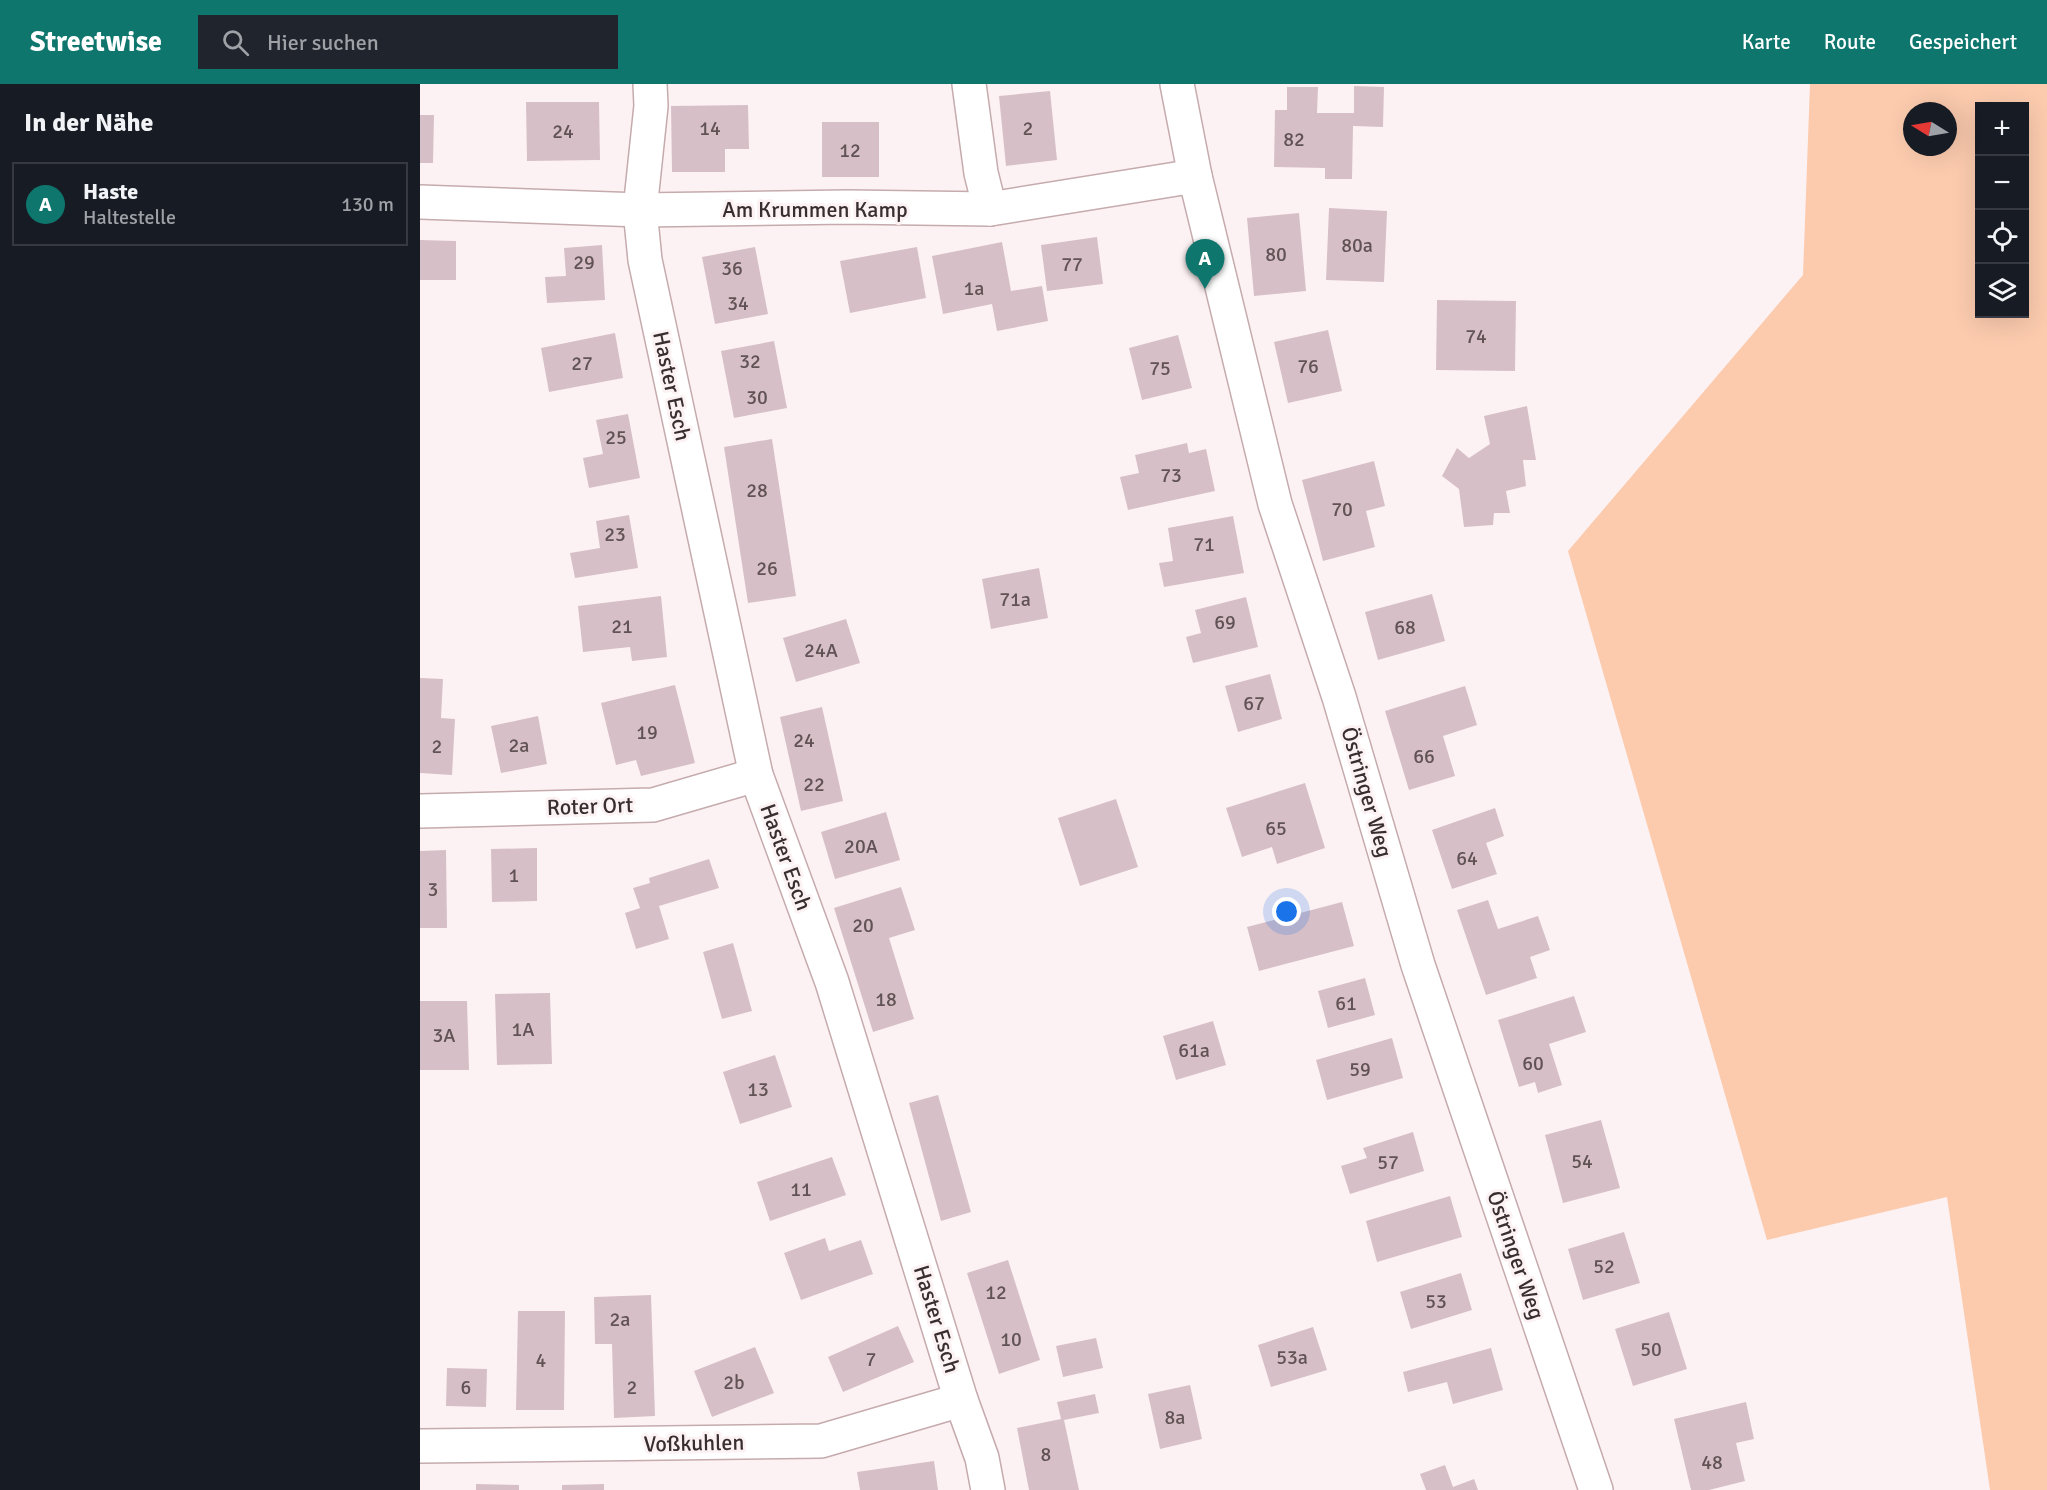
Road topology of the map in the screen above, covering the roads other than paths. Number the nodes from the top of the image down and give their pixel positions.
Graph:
1 (650, 84) edge
2 (969, 84) edge
3 (1177, 84) edge
4 (1195, 176) junction
5 (420, 202) edge
6 (990, 209) junction
7 (640, 210) junction
8 (756, 775) junction
9 (420, 811) edge
10 (961, 1400) junction
11 (420, 1446) edge
12 (988, 1490) edge
13 (1596, 1490) edge

1 - 7 street
2 - 6 street
3 - 4 street, Östringer Weg
4 - 6 street, Am Krummen Kamp
4 - 13 street, Östringer Weg
5 - 7 street, Am Krummen Kamp
6 - 7 street, Am Krummen Kamp
7 - 8 street, Haster Esch
8 - 9 street, Roter Ort
8 - 10 street, Haster Esch
10 - 11 street, Voßkuhlen
10 - 12 street, Haster Esch

